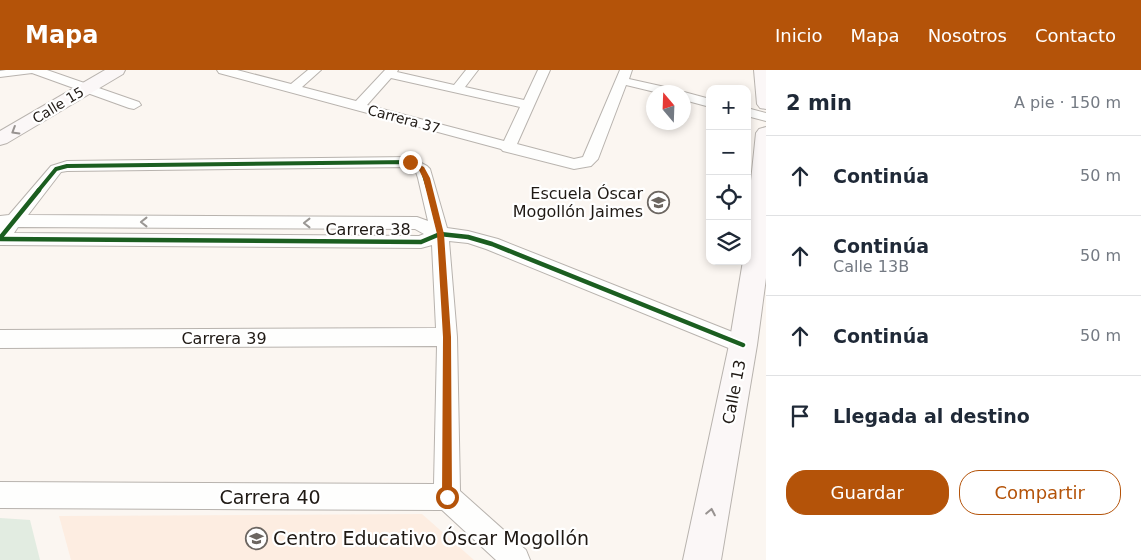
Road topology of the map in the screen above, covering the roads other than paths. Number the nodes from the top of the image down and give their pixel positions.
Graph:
1 (29, 70) edge
2 (35, 70) edge
3 (117, 70) edge
4 (223, 70) edge
5 (315, 70) edge
6 (472, 70) edge
7 (544, 70) edge
8 (762, 70) edge
9 (390, 72) edge
10 (4, 74) dead end
11 (624, 75) edge
12 (650, 85) edge
13 (86, 88) junction
14 (293, 89) junction
15 (457, 89) junction
16 (691, 98) edge
17 (706, 102) edge
18 (766, 104) edge
19 (134, 105) dead end
20 (528, 106) junction
21 (358, 107) junction
22 (751, 113) edge
23 (766, 117) edge
24 (766, 133) edge
25 (0, 139) edge
26 (508, 148) junction
27 (7, 222) edge
28 (440, 234) junction
29 (0, 238) edge
30 (760, 267) edge
31 (447, 337) junction
32 (0, 339) edge
33 (743, 345) junction
34 (0, 495) edge
35 (447, 497) junction
36 (516, 560) edge
37 (702, 560) edge

1 - 10 street
2 - 13 street
3 - 13 street, Calle 15
4 - 14 street, Carrera 37
5 - 14 street
6 - 15 street
7 - 20 street
8 - 18 street
9 - 15 street
9 - 21 street
11 - 12 street
11 - 26 street, Carrera 37
13 - 19 street
13 -> 25 street, Calle 15
14 - 21 street, Carrera 37
15 - 20 street
16 - 17 street
20 - 26 street
21 - 26 street, Carrera 37
22 - 23 street
24 - 30 street, Calle 13
28 -> 27 street
27 - 28 street
27 - 29 street
28 - 29 street, Carrera 38
28 - 31 street
28 - 33 street, Carrera 38
30 - 33 street, Calle 13
31 - 32 street, Carrera 39
31 - 35 street
37 -> 33 street, Calle 13
34 - 35 street, Carrera 40
35 - 36 street

